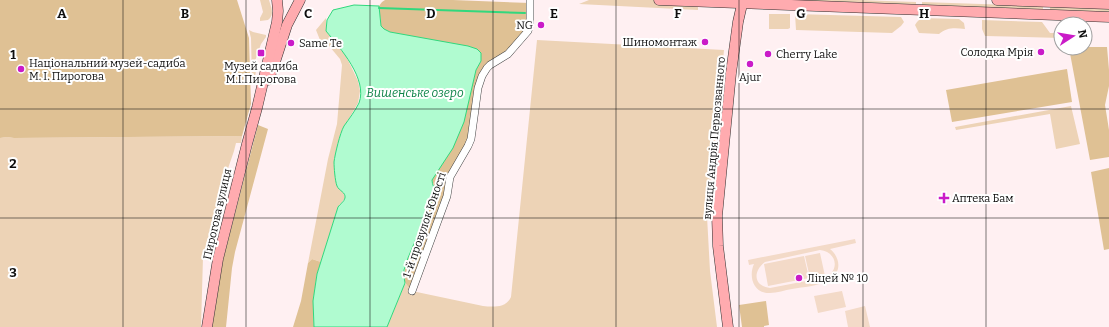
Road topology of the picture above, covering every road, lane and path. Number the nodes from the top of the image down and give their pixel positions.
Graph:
1 (277, 0) edge
2 (300, 0) edge
3 (308, 0) edge
4 (530, 0) edge
5 (660, 0) edge
6 (997, 0) edge
7 (742, 2) edge
8 (1047, 2) junction
9 (1109, 4) edge
10 (919, 5) edge
11 (1047, 15) junction
12 (1109, 17) edge
13 (290, 18) junction
14 (257, 108) junction
15 (412, 291) dead end
16 (207, 327) edge
17 (728, 327) edge

1 - 14 main road, Пирогова вулиця
2 - 13 main road, Пирогова вулиця
3 - 13 main road
4 - 15 street, 1-й провулок Юності
5 - 7 main road
6 - 8 main road
7 - 10 main road
7 - 17 main road, вулиця Андрія Первозванного
8 - 9 main road
8 - 11 main road
10 - 11 main road
11 - 12 main road
13 - 14 main road, Пирогова вулиця
14 - 16 main road, Пирогова вулиця

